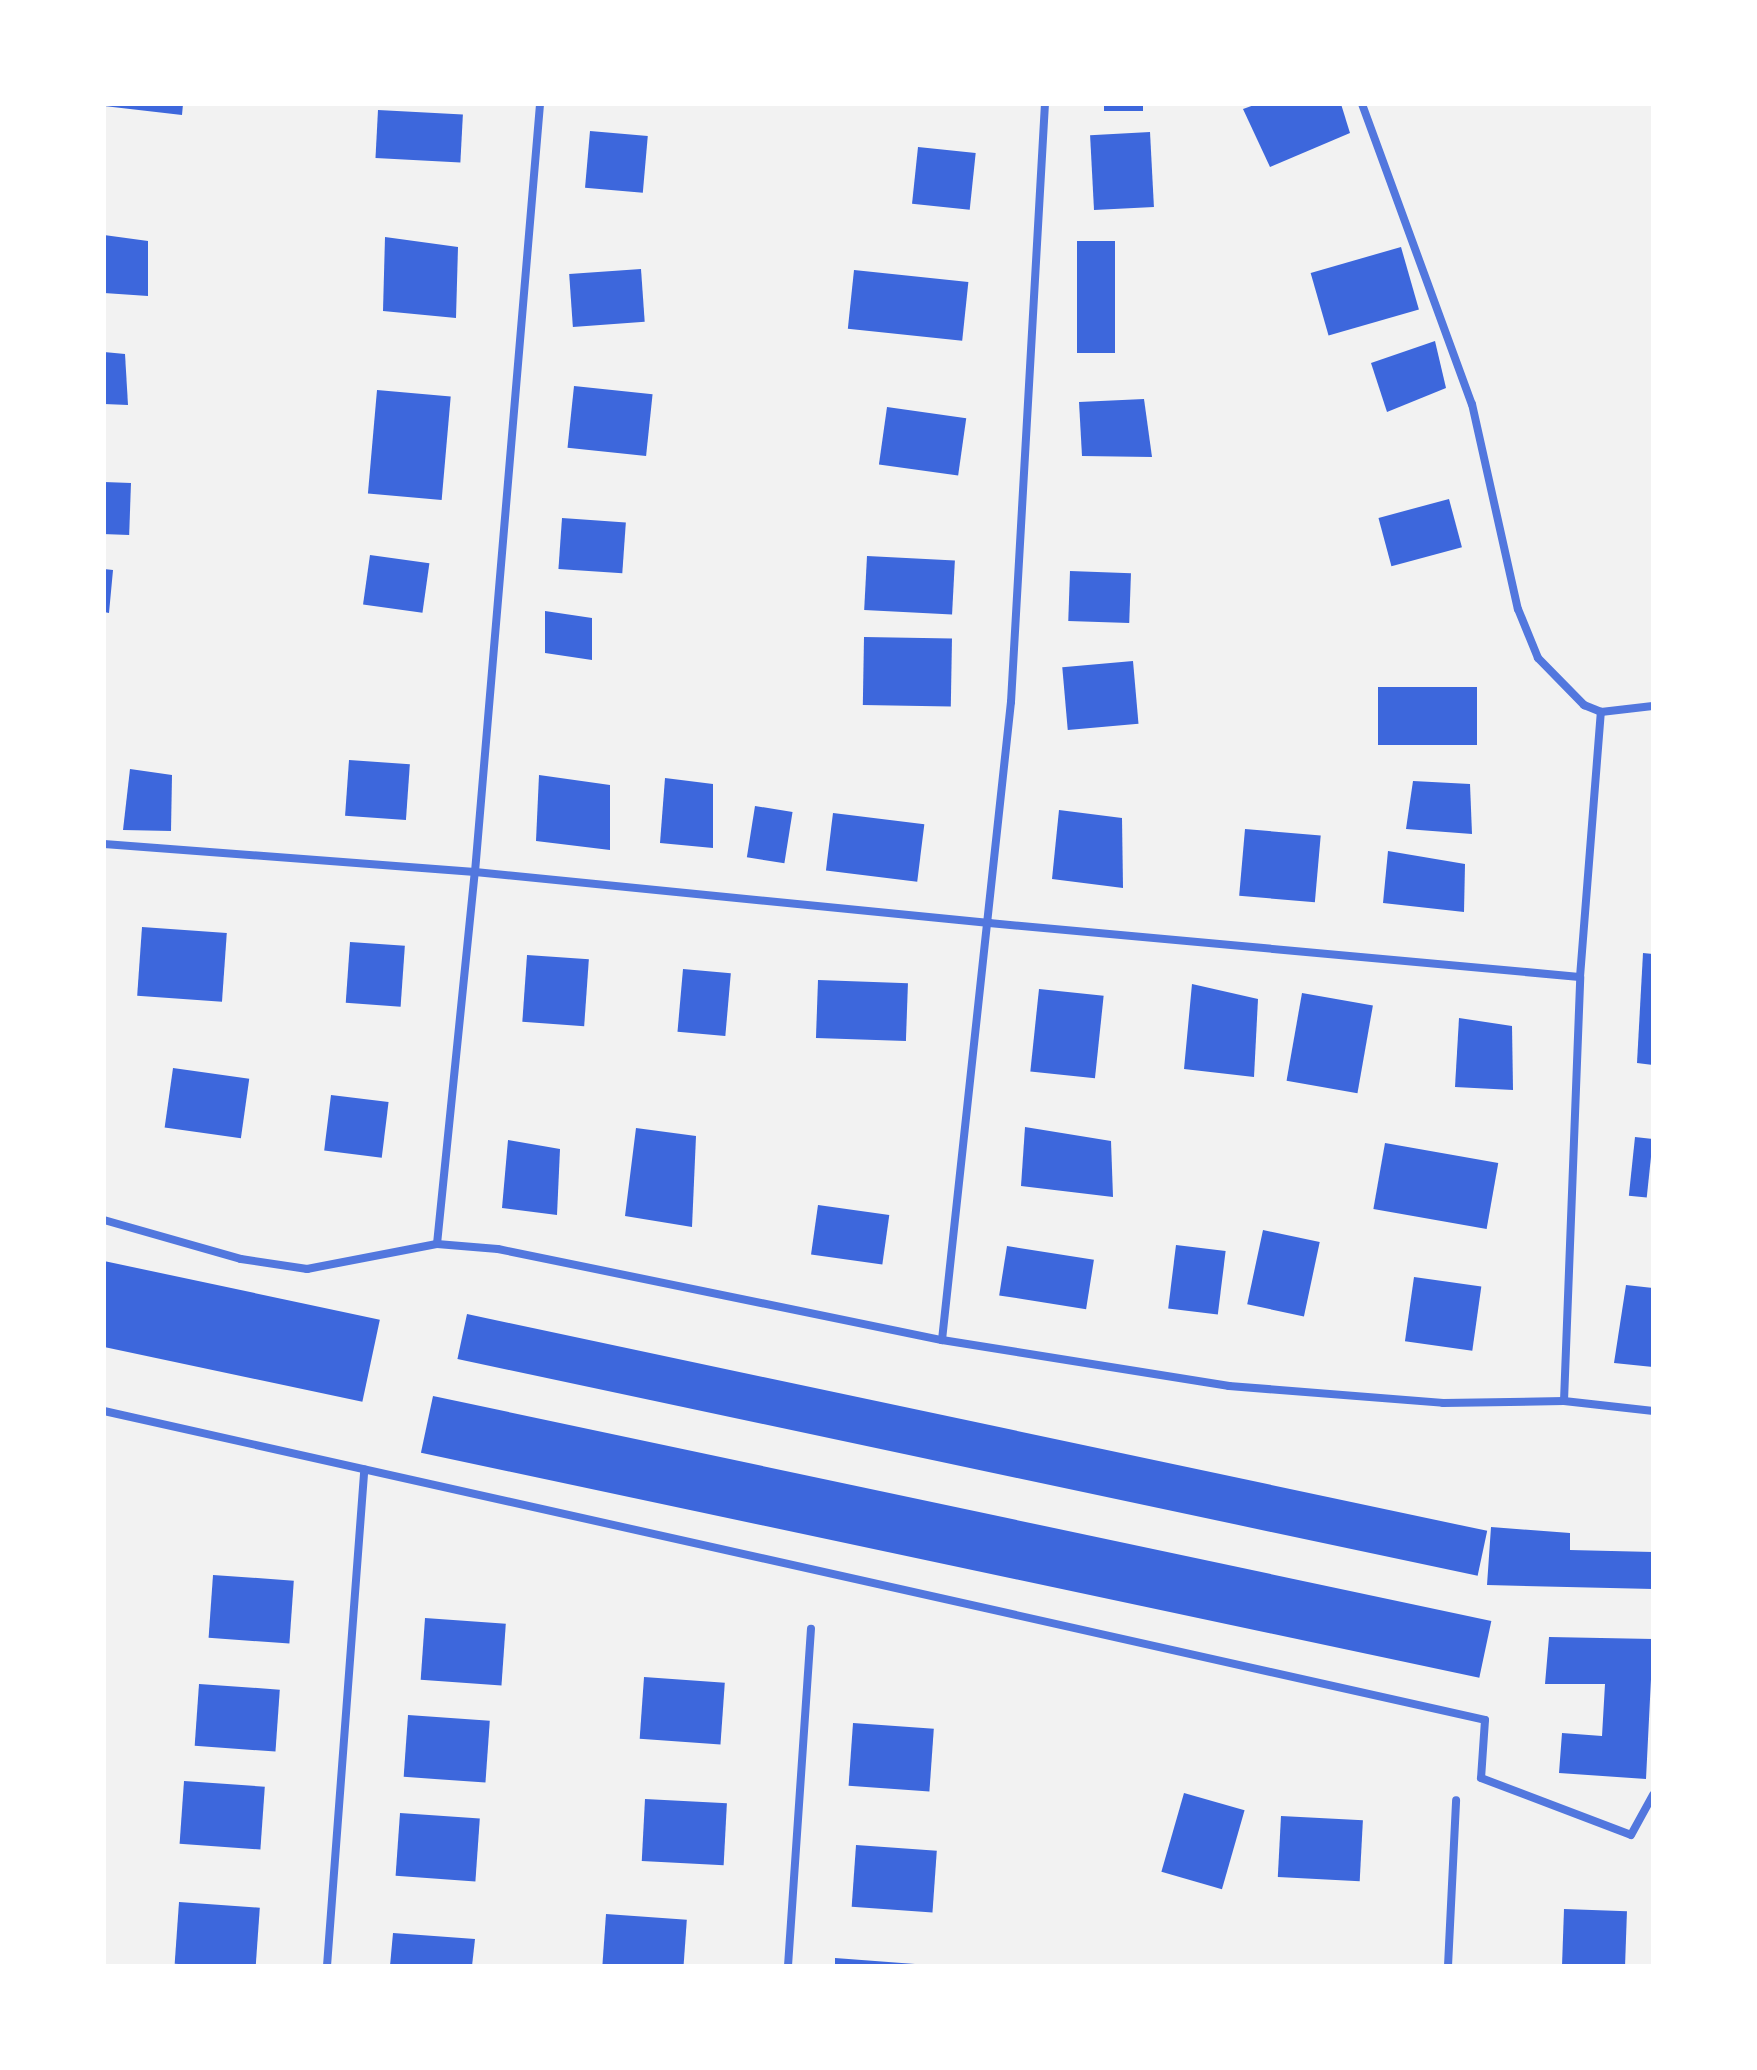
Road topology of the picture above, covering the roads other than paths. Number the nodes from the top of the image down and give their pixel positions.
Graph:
1 (540, 104) edge
2 (1045, 104) edge
3 (1362, 104) edge
4 (1653, 706) edge
5 (1601, 712) junction
6 (104, 844) edge
7 (475, 872) junction
8 (989, 923) junction
9 (1580, 977) junction
10 (104, 1220) edge
11 (437, 1244) junction
12 (942, 1340) junction
13 (1564, 1401) junction
14 (104, 1411) edge
15 (1653, 1411) edge
16 (364, 1469) junction
17 (811, 1629) dead end
18 (1653, 1795) edge
19 (1456, 1800) dead end
20 (327, 1966) edge
21 (788, 1966) edge
22 (1448, 1966) edge

1 - 7 street
2 - 8 street
3 - 5 street
4 - 5 street
5 - 9 street
6 - 7 street
7 - 8 street
7 - 11 street
8 - 9 street
8 - 12 street
9 - 13 street
10 - 11 street
11 - 12 street
12 - 13 street
13 - 15 street
14 - 16 street
16 - 18 street
16 - 20 street
17 - 21 street
19 - 22 street

